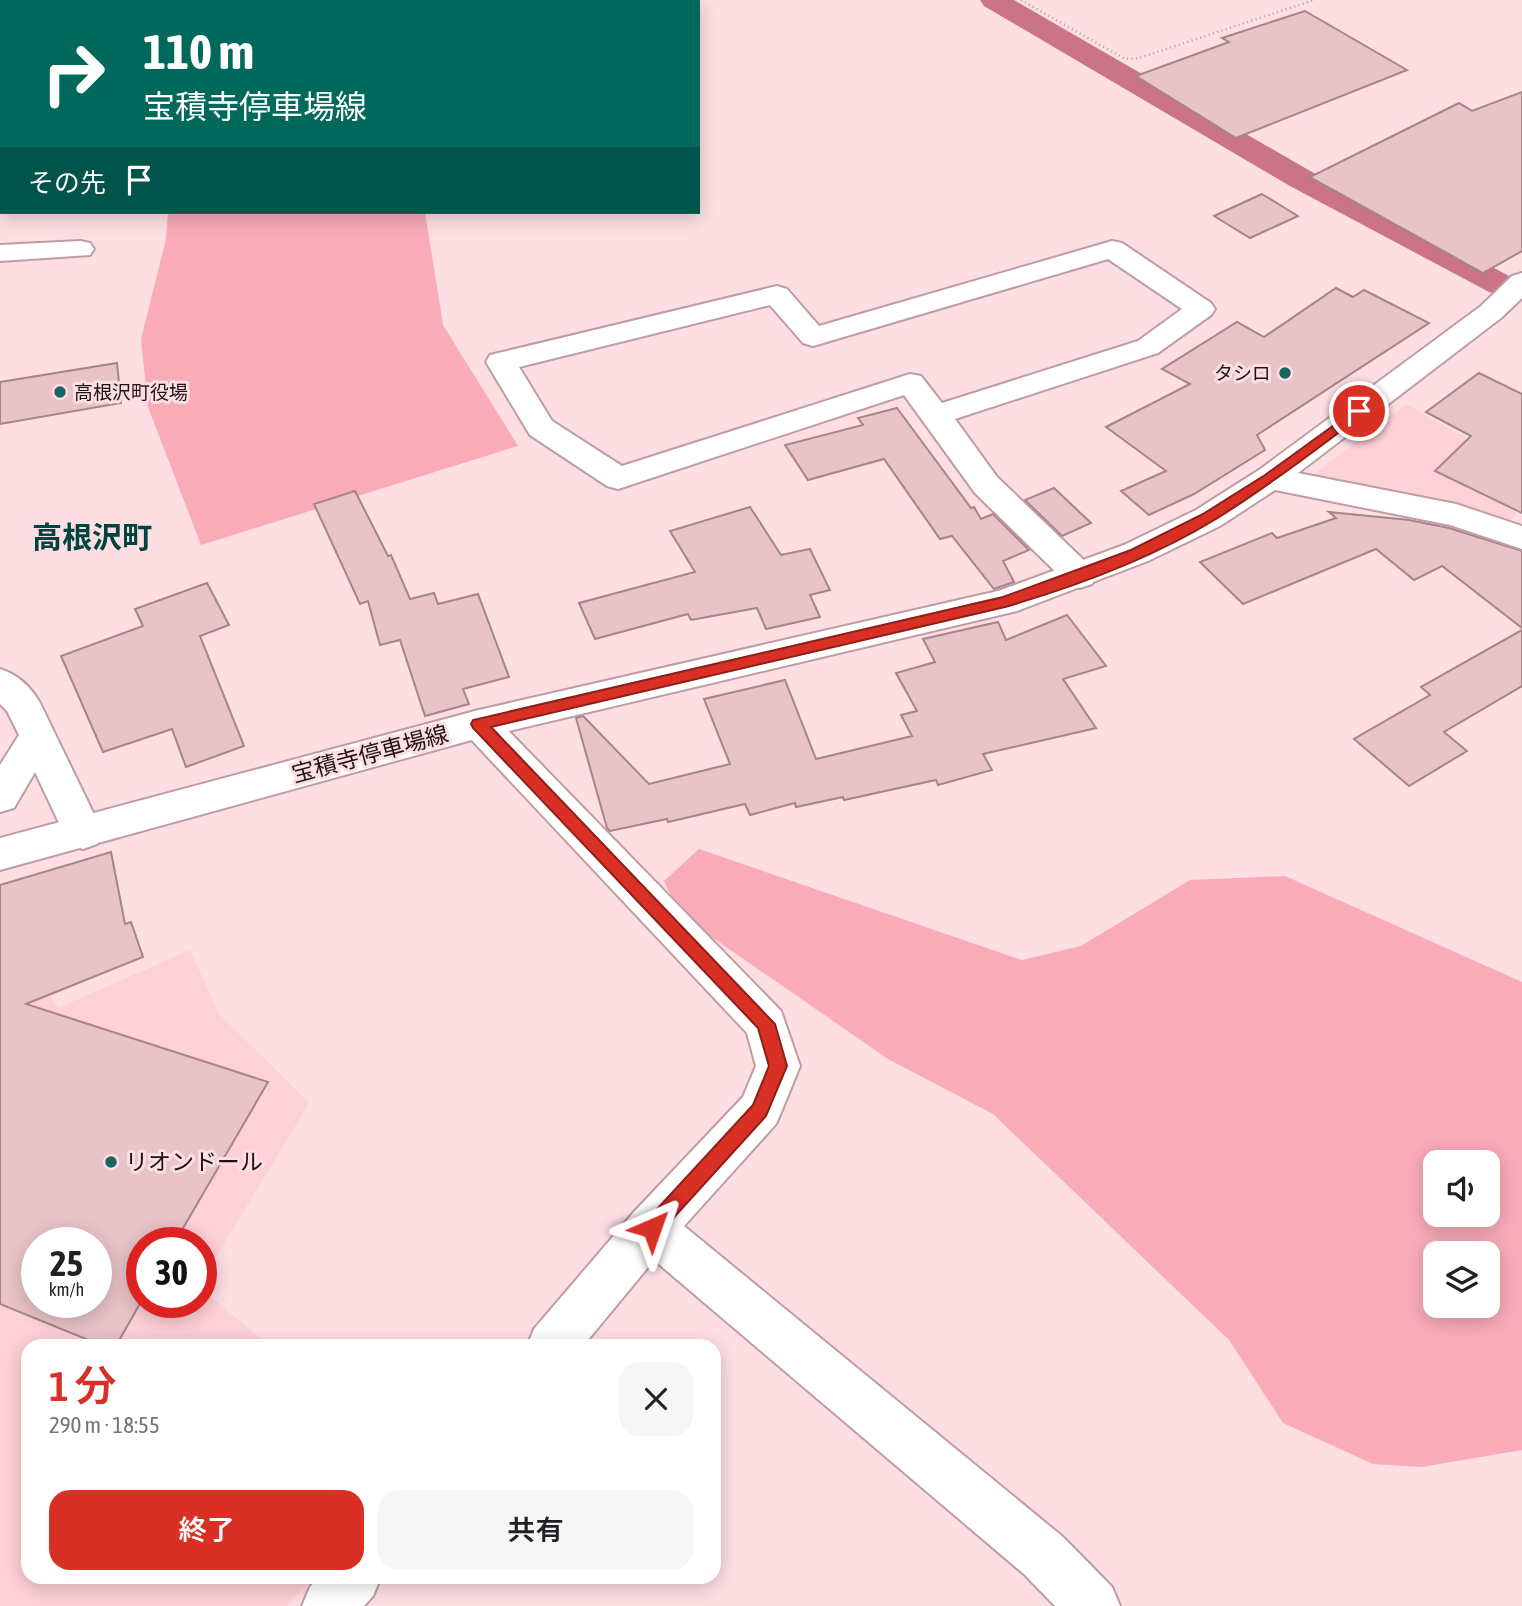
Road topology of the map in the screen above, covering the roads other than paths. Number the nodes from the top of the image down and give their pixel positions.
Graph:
1 (80, 248) dead end
2 (0, 253) edge
3 (1522, 282) edge
4 (936, 415) junction
5 (1270, 478) junction
6 (1522, 538) edge
7 (1080, 576) junction
8 (0, 682) edge
9 (479, 724) junction
10 (37, 737) junction
11 (0, 797) edge
12 (83, 833) junction
13 (0, 854) edge
14 (652, 1228) junction
15 (557, 1339) edge
16 (348, 1584) edge
17 (329, 1606) edge
18 (1093, 1606) edge

1 - 2 street
3 - 5 street, 宝積寺停車場線
4 - 4 street
4 - 7 street
5 - 6 street
5 - 7 street, 宝積寺停車場線
7 - 9 street, 宝積寺停車場線
8 - 10 street
9 - 12 street, 宝積寺停車場線
9 - 14 street
10 - 11 street
10 - 12 street
12 - 13 street, 宝積寺停車場線
14 - 15 street
14 - 18 street
16 - 17 street

